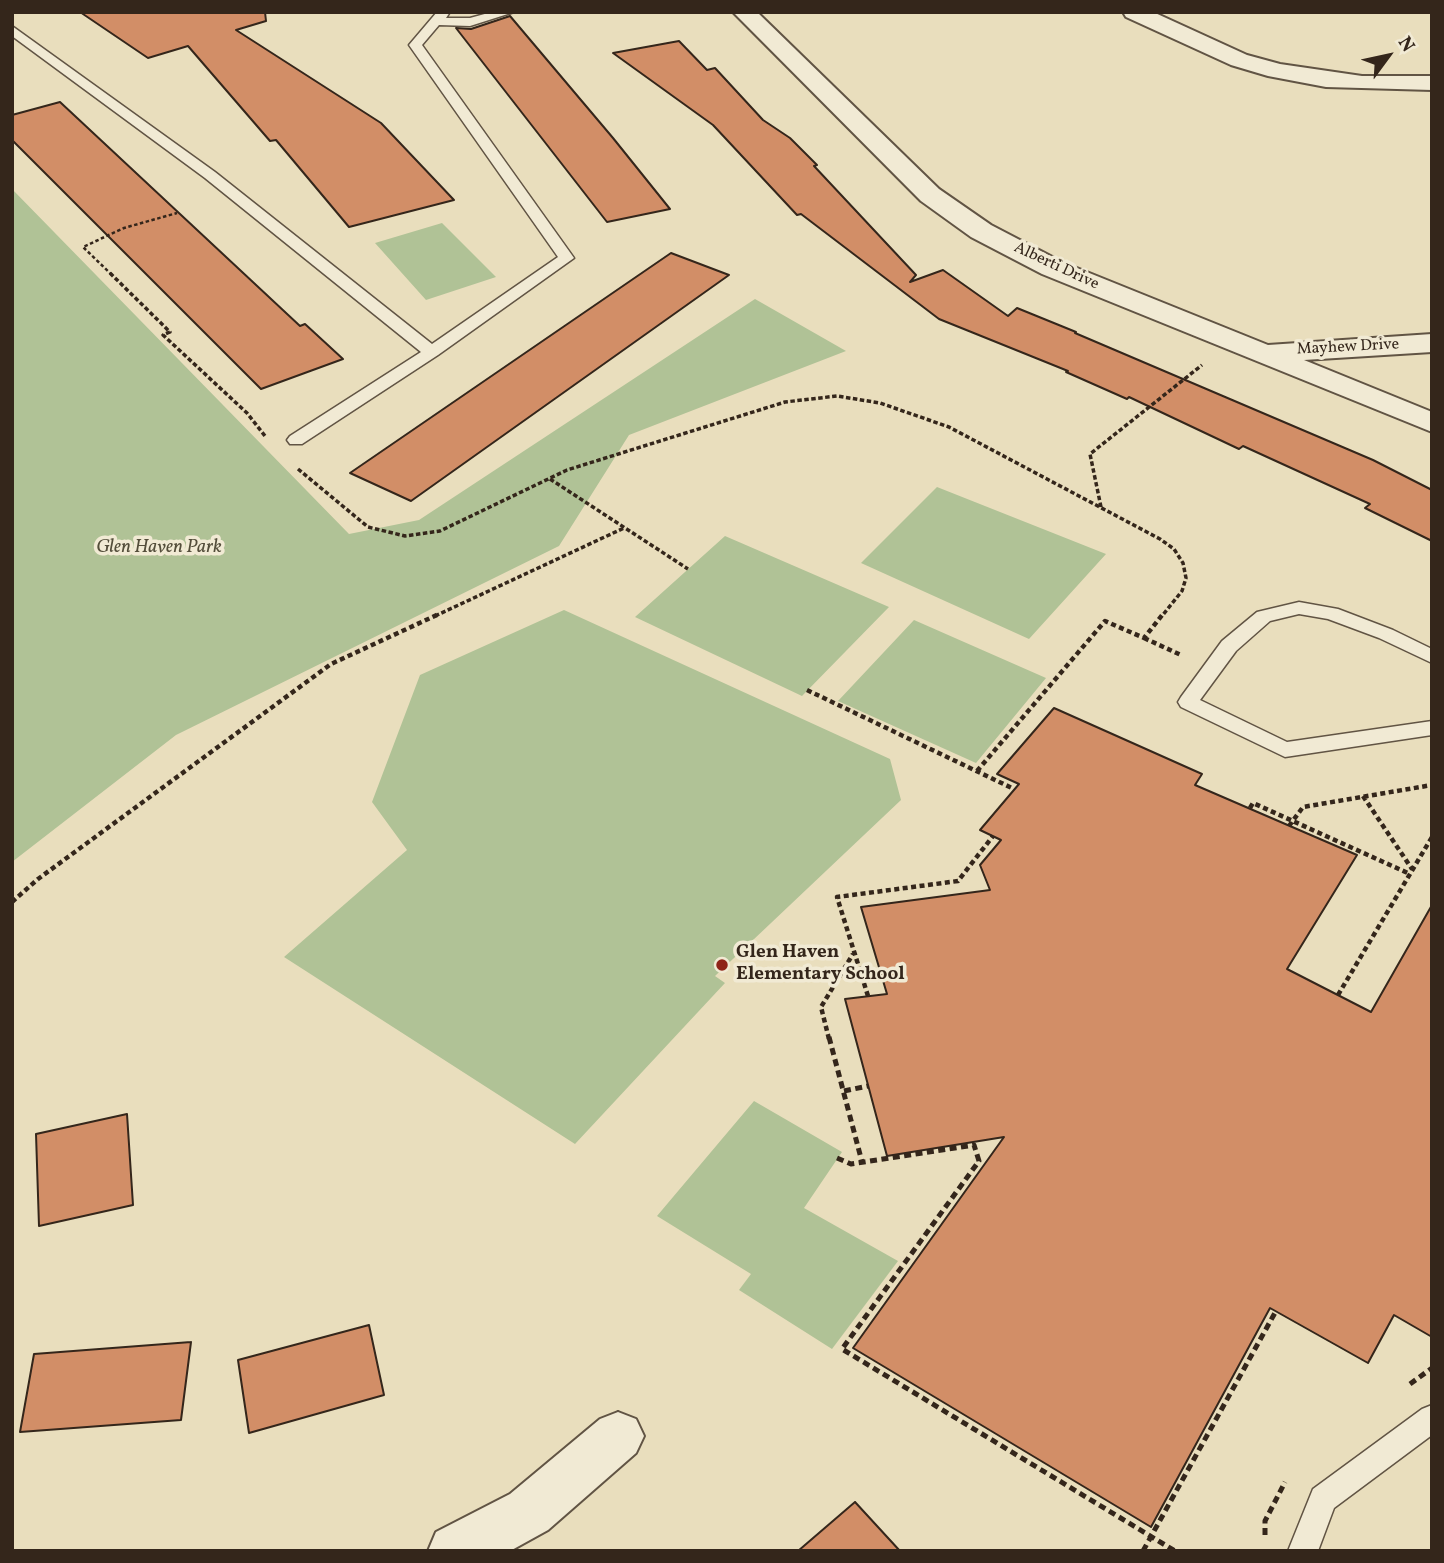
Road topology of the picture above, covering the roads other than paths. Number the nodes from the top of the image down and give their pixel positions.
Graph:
1 (508, 12) edge
2 (744, 12) edge
3 (1134, 12) edge
4 (440, 17) edge
5 (12, 30) edge
6 (1432, 83) edge
7 (1432, 343) edge
8 (432, 352) junction
9 (1264, 353) junction
10 (1432, 423) edge
11 (296, 440) dead end
12 (1432, 657) edge
13 (1432, 728) edge
14 (1432, 1418) edge
15 (618, 1436) dead end
16 (455, 1551) edge
17 (1303, 1551) edge

1 - 4 lane
2 - 9 street, Alberti Drive
3 - 6 street
4 - 8 lane
5 - 8 lane
7 - 9 street, Mayhew Drive
8 - 11 lane
9 - 10 street, Alberti Drive
12 - 13 lane
14 - 17 lane
15 - 16 street

